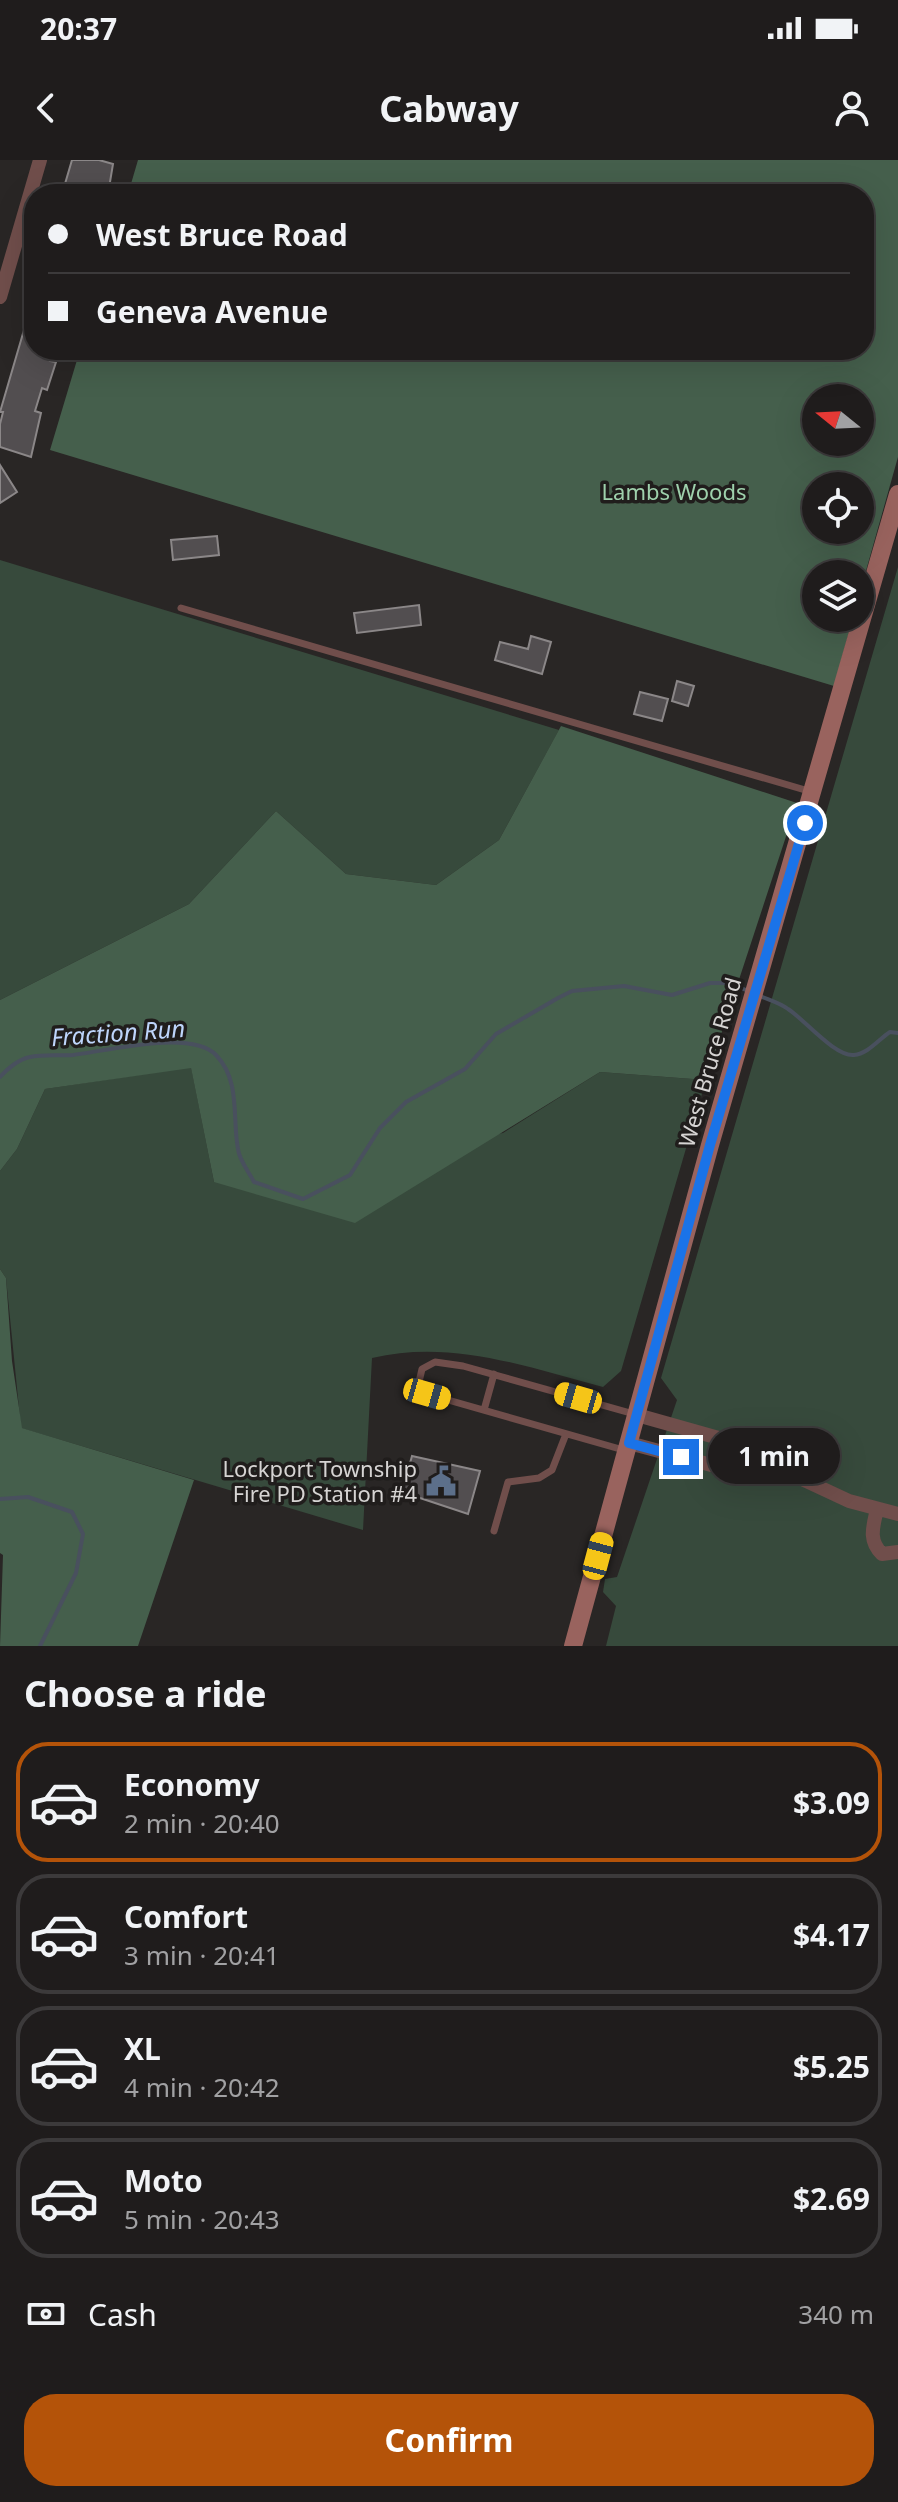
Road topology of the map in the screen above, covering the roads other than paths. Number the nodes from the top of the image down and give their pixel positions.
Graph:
1 (33, 160) edge
2 (40, 160) edge
3 (32, 184) edge
4 (33, 184) edge
5 (24, 216) edge
6 (0, 297) edge
7 (898, 494) edge
8 (181, 608) dead end
9 (814, 792) junction
10 (494, 1374) junction
11 (484, 1410) junction
12 (637, 1415) junction
13 (566, 1434) junction
14 (628, 1447) junction
15 (789, 1473) junction
16 (877, 1509) junction
17 (898, 1514) edge
18 (494, 1531) dead end
19 (898, 1552) edge
20 (573, 1646) edge

1 - 3 street
2 - 4 street
5 - 6 street
7 - 9 street, West Bruce Road
8 - 9 lane
9 - 12 street, West Bruce Road
10 - 11 lane
10 - 11 lane
10 - 12 lane
11 - 13 lane
12 - 14 street, West Bruce Road
12 - 15 street
13 - 14 lane
13 - 18 lane
14 - 15 street
14 - 20 street, West Bruce Road
15 - 16 street
16 - 17 street
16 - 19 street

